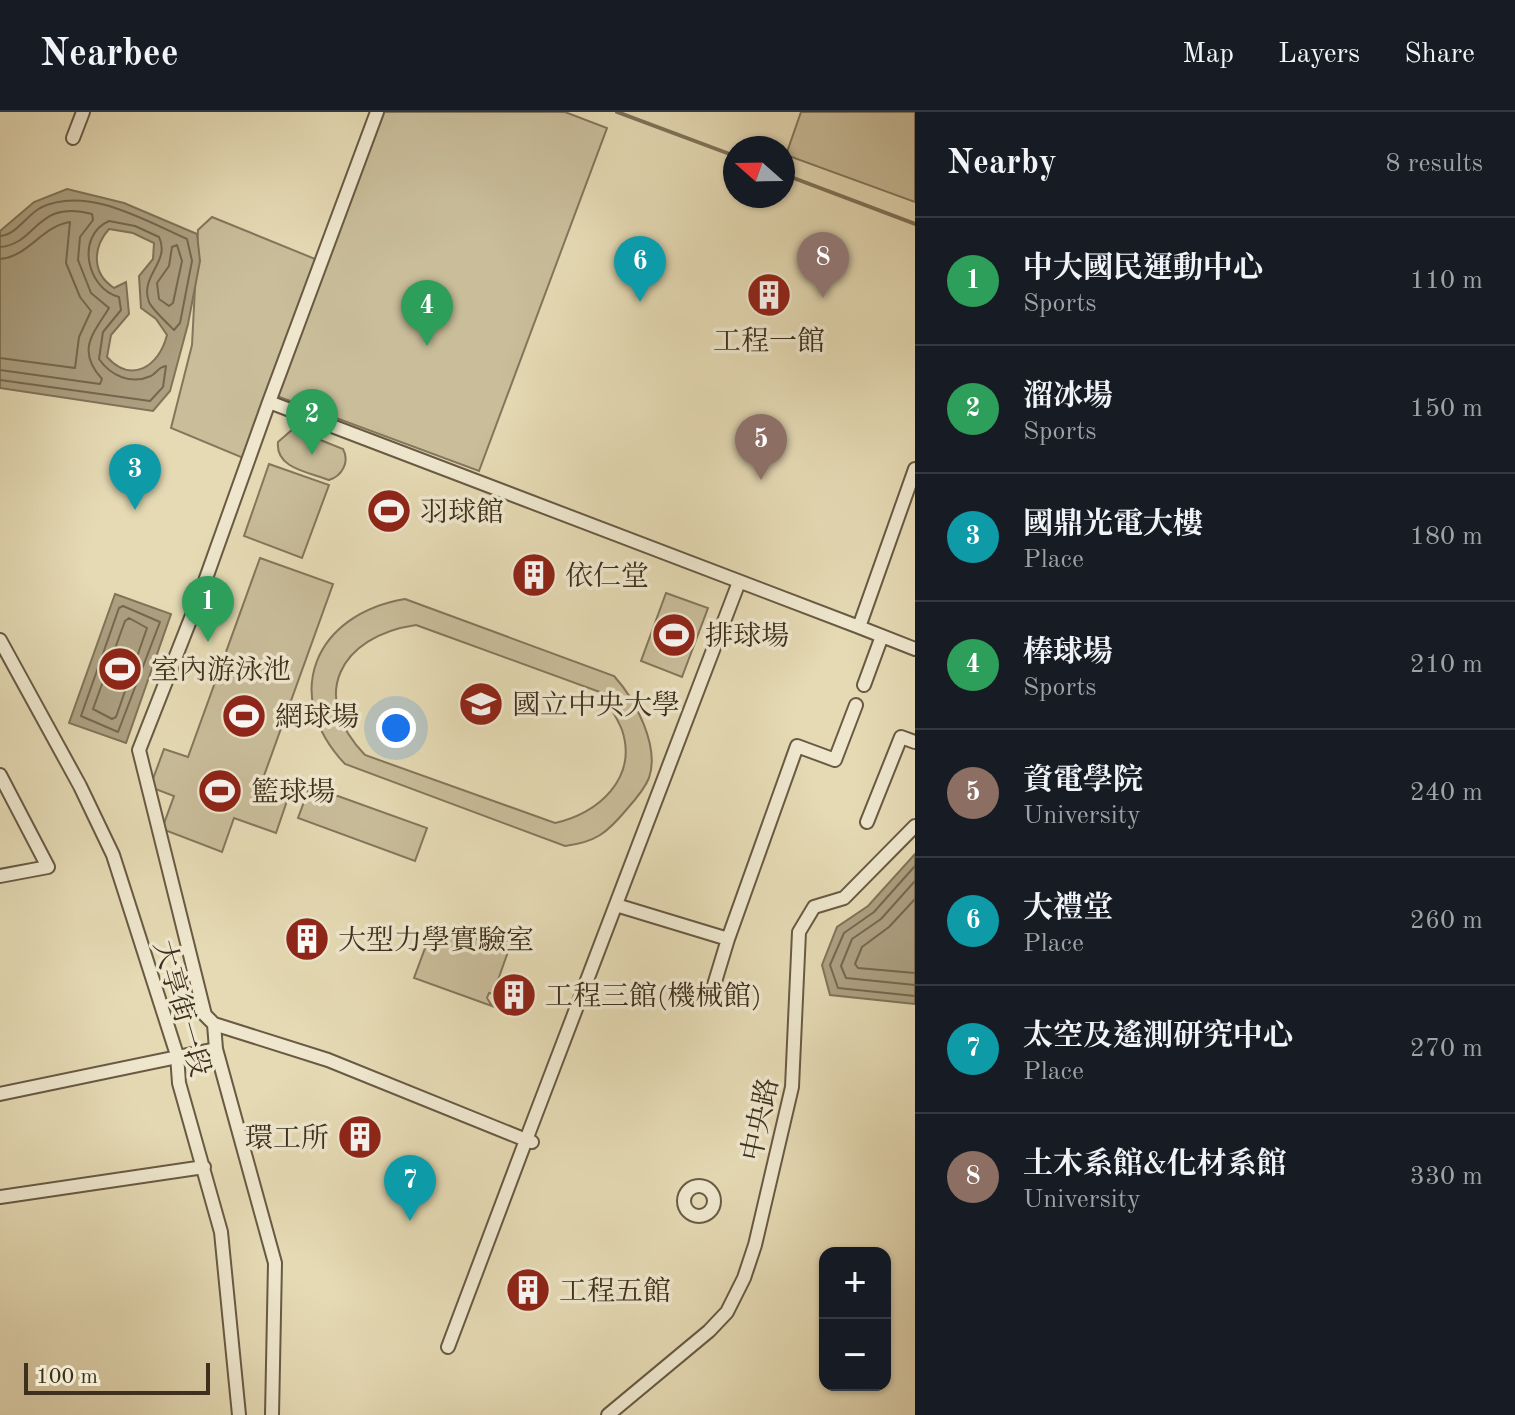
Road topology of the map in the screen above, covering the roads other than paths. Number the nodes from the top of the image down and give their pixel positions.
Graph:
1 (83, 112) edge
2 (377, 112) edge
3 (73, 138) dead end
4 (269, 402) junction
5 (915, 469) edge
6 (739, 582) junction
7 (859, 627) junction
8 (882, 636) junction
9 (0, 640) edge
10 (915, 649) edge
11 (864, 685) dead end
12 (856, 705) dead end
13 (915, 742) edge
14 (0, 775) edge
15 (867, 822) dead end
16 (915, 826) edge
17 (0, 876) edge
18 (616, 905) junction
19 (728, 939) junction
20 (714, 985) dead end
21 (214, 1024) junction
22 (216, 1049) junction
23 (177, 1055) junction
24 (0, 1094) edge
25 (529, 1141) junction
26 (204, 1167) junction
27 (0, 1197) edge
28 (448, 1347) dead end
29 (239, 1415) edge
30 (272, 1415) edge
31 (608, 1415) edge

1 - 3 street
2 - 4 street
4 - 6 street
4 - 21 street
5 - 7 street
6 - 7 street
6 - 18 street
7 - 8 street
8 - 10 street
8 - 11 street
9 - 23 street, 大享街一段
12 - 19 street
13 - 15 street
14 - 17 street
16 - 31 street, 中央路
18 - 19 street
18 - 25 street
19 - 20 street
21 - 22 street
21 - 25 street
22 - 23 street
22 - 30 street
23 - 24 street
23 - 26 street, 大享街一段
25 - 28 street
26 - 27 street
26 - 29 street, 大享街一段

